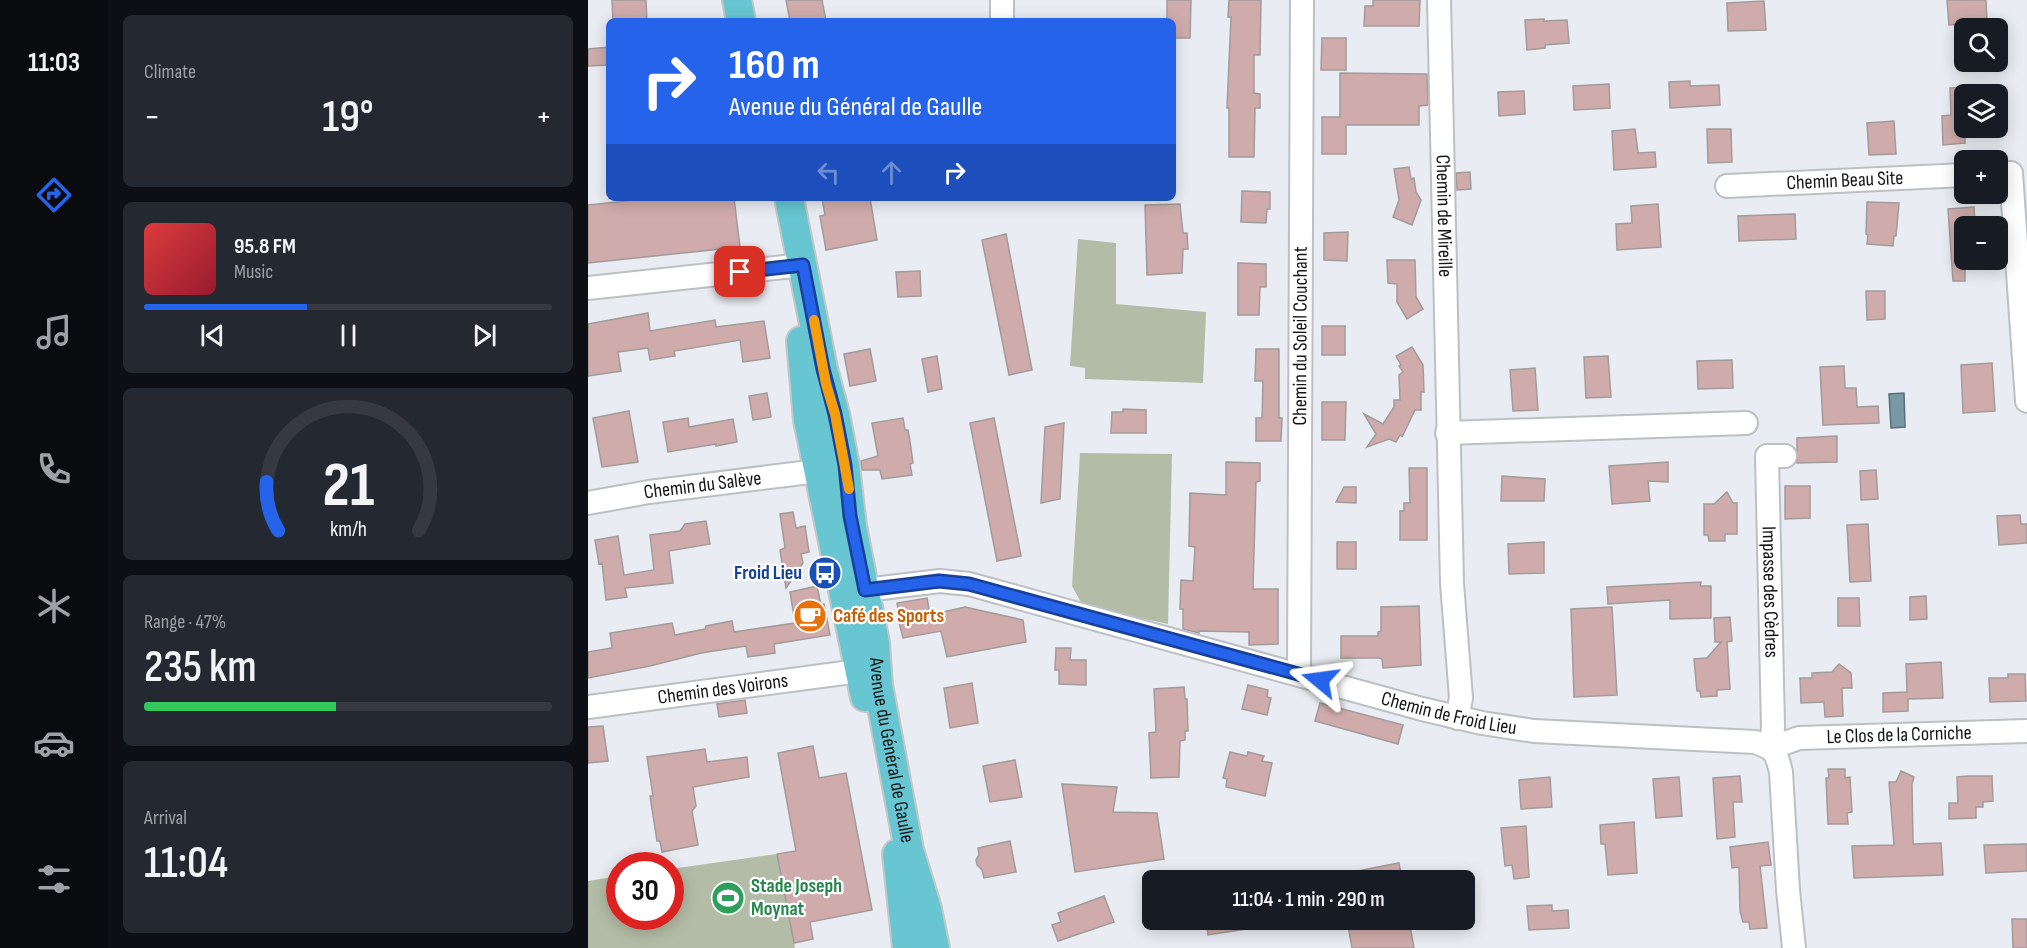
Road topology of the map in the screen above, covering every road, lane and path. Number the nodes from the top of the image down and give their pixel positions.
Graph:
1 (737, 0) edge
2 (749, 0) edge
3 (1002, 0) edge
4 (1302, 0) edge
5 (1439, 0) edge
6 (740, 18) edge
7 (752, 18) edge
8 (1002, 18) edge
9 (2012, 172) edge
10 (1954, 176) edge
11 (1726, 186) dead end
12 (775, 201) edge
13 (789, 201) edge
14 (795, 266) junction
15 (588, 288) edge
16 (2027, 401) edge
17 (1746, 423) dead end
18 (1447, 433) junction
19 (1785, 456) dead end
20 (831, 468) junction
21 (588, 502) edge
22 (854, 592) junction
23 (859, 671) junction
24 (1299, 674) junction
25 (588, 707) edge
26 (1458, 718) junction
27 (2027, 731) edge
28 (1771, 748) junction
29 (920, 944) edge
30 (1794, 948) edge

1 - 6 main road
2 - 7 main road
3 - 8 street
4 - 24 street, Chemin du Soleil Couchant
5 - 18 street, Chemin de Mireille
9 - 16 street
10 - 11 street, Chemin Beau Site
12 - 14 main road, Avenue du Général de Gaulle
13 - 14 main road, Avenue du Général de Gaulle
14 - 15 street
14 - 20 main road, Avenue du Général de Gaulle
17 - 18 street
18 - 26 street, Chemin de Mireille
19 - 28 street, Impasse des Cèdres
20 - 21 street, Chemin du Salève
20 - 22 main road, Avenue du Général de Gaulle
22 - 23 main road, Avenue du Général de Gaulle
22 - 24 street, Chemin de Froid Lieu
22 - 29 main road, Avenue du Général de Gaulle
23 - 25 street, Chemin des Voirons
23 - 29 main road, Avenue du Général de Gaulle
24 - 26 street, Chemin de Froid Lieu
26 - 28 street, Chemin de Froid Lieu
27 - 28 street, Le Clos de la Corniche
28 - 30 street

